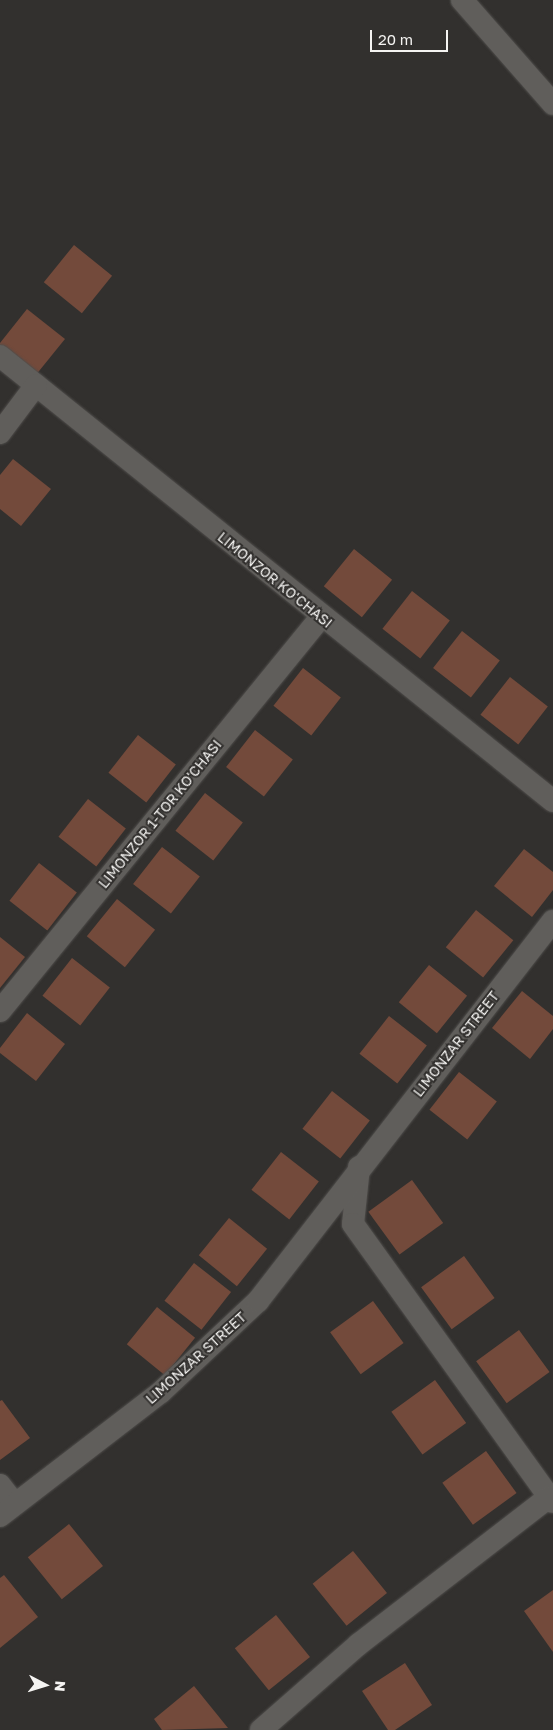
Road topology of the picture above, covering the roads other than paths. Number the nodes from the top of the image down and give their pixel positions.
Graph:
1 (462, 0) edge
2 (553, 104) edge
3 (0, 356) edge
4 (36, 386) junction
5 (0, 433) edge
6 (321, 617) junction
7 (553, 801) edge
8 (553, 921) edge
9 (0, 1011) edge
10 (359, 1168) junction
11 (0, 1485) edge
12 (551, 1499) edge
13 (8, 1510) edge
14 (261, 1730) edge

1 - 2 street
3 - 4 street, LIMONZOR KO'CHASI
4 - 5 street
4 - 6 street, LIMONZOR KO'CHASI
6 - 7 street, LIMONZOR KO'CHASI
6 - 9 street, LIMONZOR 1-TOR KO'CHASI
8 - 10 street, LIMONZAR STREET
10 - 12 street
10 - 13 street, LIMONZAR STREET
11 - 13 street
12 - 14 street

